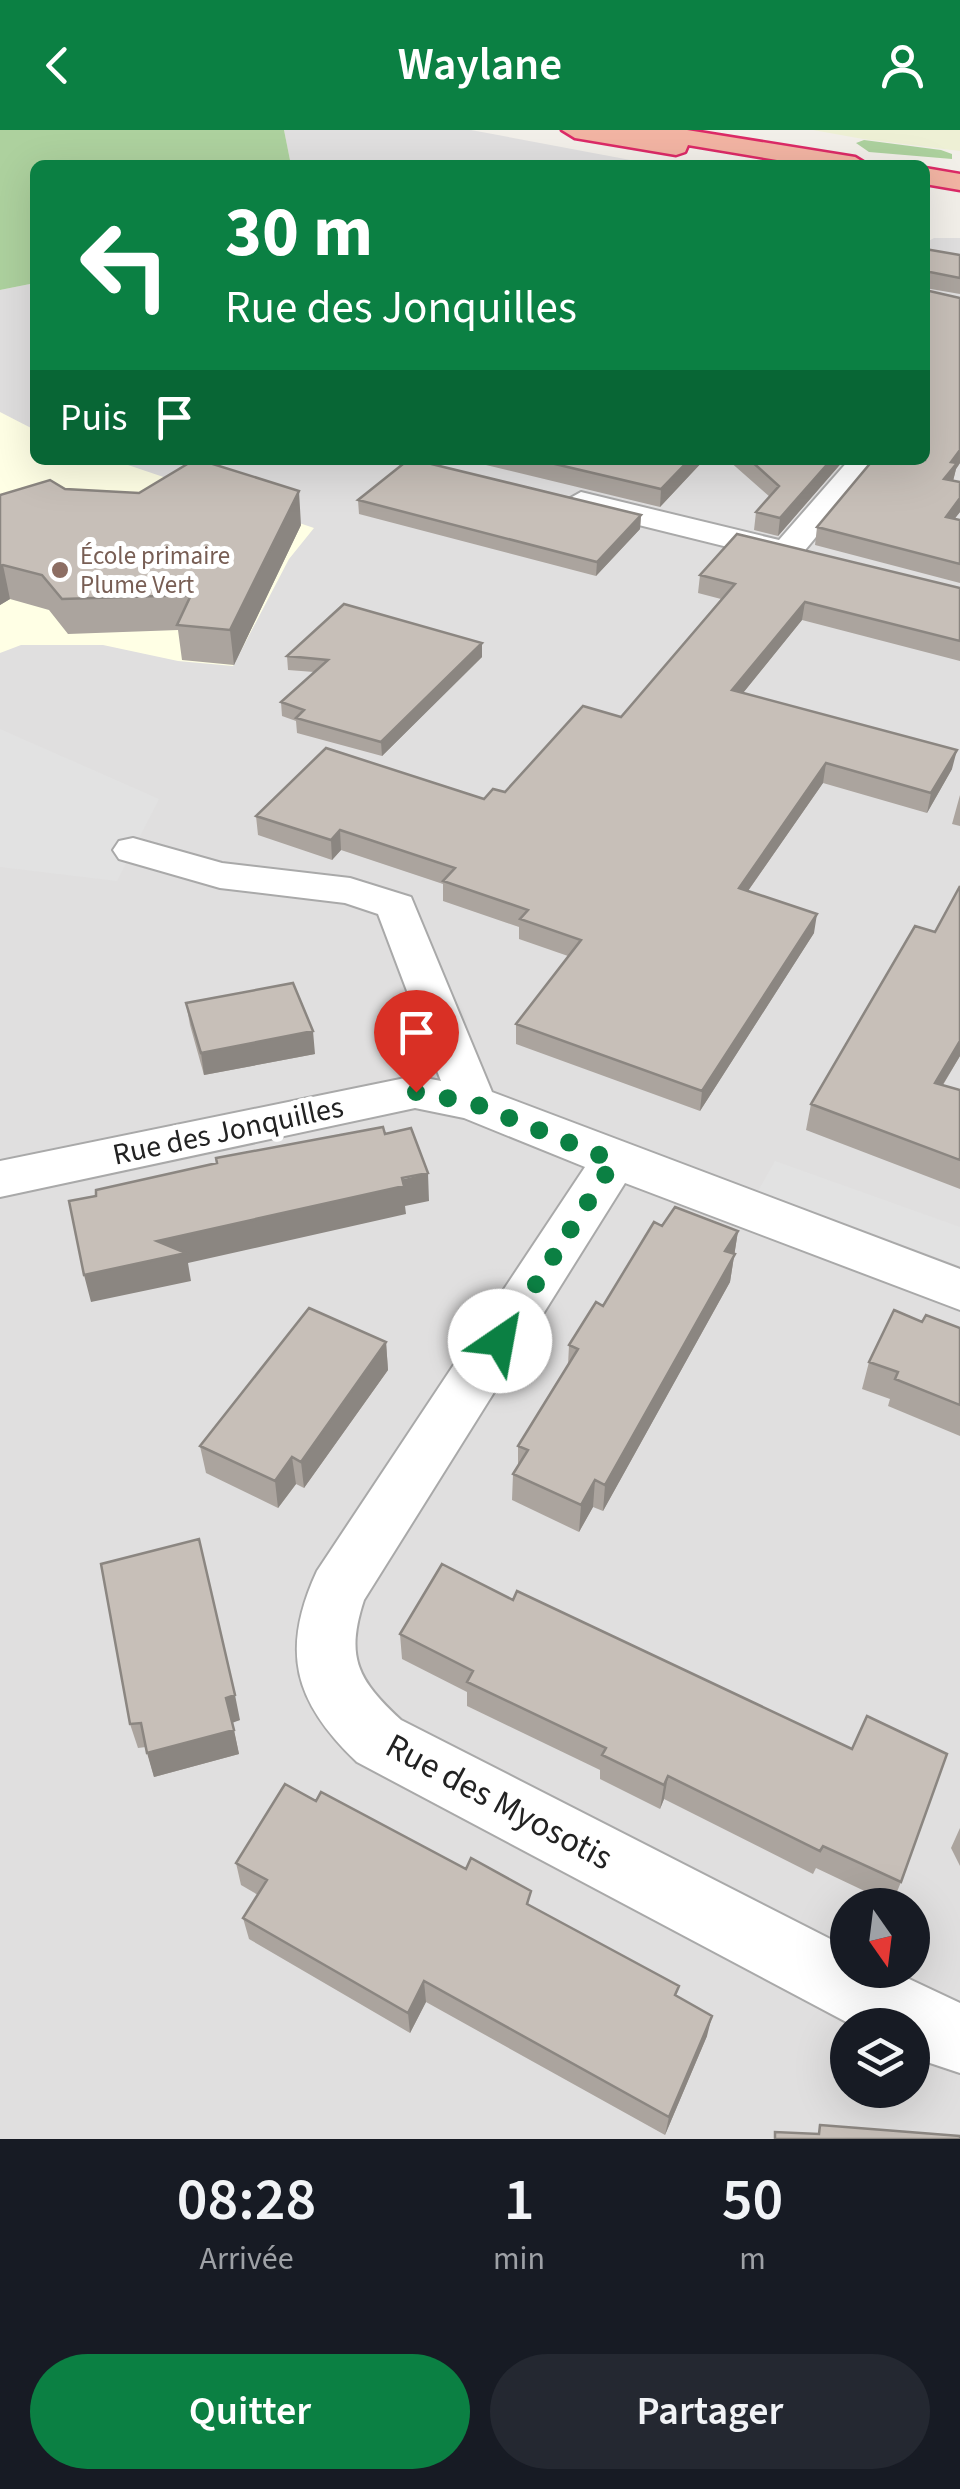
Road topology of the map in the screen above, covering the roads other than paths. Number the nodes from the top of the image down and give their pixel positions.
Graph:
1 (576, 130) edge
2 (641, 130) edge
3 (753, 160) edge
4 (824, 160) edge
5 (930, 177) edge
6 (960, 182) edge
7 (930, 189) edge
8 (960, 194) edge
9 (861, 465) edge
10 (543, 492) edge
11 (786, 552) junction
12 (825, 561) edge
13 (133, 850) dead end
14 (473, 1103) junction
15 (614, 1161) junction
16 (0, 1178) edge
17 (960, 1290) edge
18 (960, 2038) edge

1 - 3 highway
2 - 4 highway
5 - 6 highway
7 - 8 highway
9 - 11 street
10 - 11 street
11 - 12 street
13 - 14 street
14 - 15 street, Rue des Jonquilles
14 - 16 street, Rue des Jonquilles
15 - 17 street, Rue des Jonquilles
15 - 18 street, Rue des Myosotis

